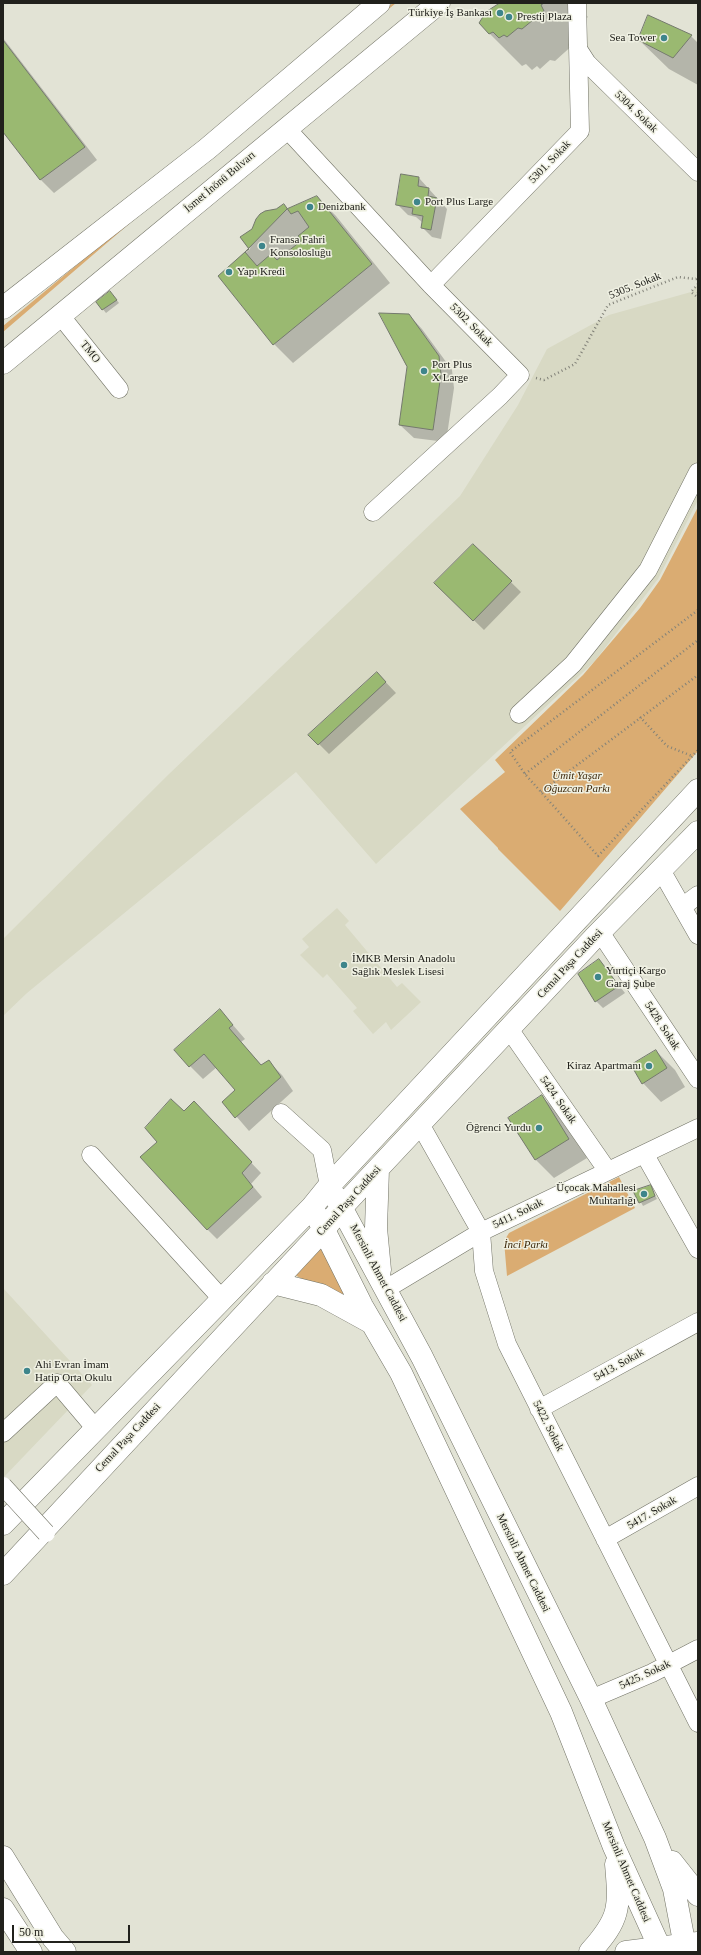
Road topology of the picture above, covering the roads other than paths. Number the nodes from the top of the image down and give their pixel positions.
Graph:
1 (379, 3) edge
2 (439, 3) edge
3 (577, 3) edge
4 (578, 49) junction
5 (286, 128) junction
6 (698, 172) edge
7 (431, 285) junction
8 (3, 308) edge
9 (60, 316) junction
10 (3, 363) edge
11 (119, 389) dead end
12 (698, 472) edge
13 (373, 512) dead end
14 (519, 714) dead end
15 (698, 790) edge
16 (698, 832) edge
17 (661, 870) junction
18 (698, 895) edge
19 (682, 907) junction
20 (600, 932) junction
21 (698, 935) edge
22 (509, 1029) junction
23 (698, 1079) edge
24 (281, 1113) dead end
25 (420, 1124) junction
26 (698, 1128) edge
27 (92, 1155) dead end
28 (645, 1155) junction
29 (378, 1169) junction
30 (607, 1170) junction
31 (328, 1186) junction
32 (312, 1207) junction
33 (342, 1207) junction
34 (324, 1228) junction
35 (481, 1232) junction
36 (698, 1249) edge
37 (273, 1283) junction
38 (384, 1284) junction
39 (222, 1299) junction
40 (698, 1322) edge
41 (372, 1323) junction
42 (540, 1409) junction
43 (96, 1428) junction
44 (3, 1433) edge
45 (3, 1486) edge
46 (698, 1486) edge
47 (3, 1524) edge
48 (605, 1539) junction
49 (25, 1551) junction
50 (3, 1574) edge
51 (698, 1649) edge
52 (533, 1653) junction
53 (570, 1658) junction
54 (669, 1664) junction
55 (591, 1699) junction
56 (698, 1723) edge
57 (655, 1838) junction
58 (614, 1847) junction
59 (3, 1857) edge
60 (698, 1895) edge
61 (3, 1909) edge
62 (690, 1946) edge
63 (661, 1949) edge
64 (31, 1952) edge
65 (65, 1952) edge
66 (590, 1952) edge
67 (626, 1952) edge

1 - 8 main road
2 - 5 main road, İsmet İnönü Bulvarı
3 - 4 street, 5301. Sokak
4 - 6 street, 5304. Sokak
4 - 7 street, 5301. Sokak
5 - 7 street, 5302. Sokak
5 - 9 main road, İsmet İnönü Bulvarı
7 - 13 street, 5302. Sokak
9 - 10 main road, İsmet İnönü Bulvarı
9 - 11 street, TMO
12 - 14 street
15 - 31 main road
16 - 17 main road, Cemal Paşa Caddesi
17 - 19 street
17 - 20 main road, Cemal Paşa Caddesi
18 - 19 street
19 - 21 street
20 - 22 main road, Cemal Paşa Caddesi
20 - 23 street, 5428. Sokak
22 - 25 main road, Cemal Paşa Caddesi
22 - 30 street, 5424. Sokak
24 - 31 street
25 - 29 main road, Cemal Paşa Caddesi
25 - 35 street, 5422. Sokak
26 - 28 street, 5411. Sokak
27 - 39 street
28 - 30 street, 5411. Sokak
28 - 36 street
29 - 33 main road, Cemal Paşa Caddesi
29 - 38 main road
30 - 35 street, 5411. Sokak
31 - 32 main road
31 - 33 main road, Mersinli Ahmet Caddesi
32 - 34 main road, Mersinli Ahmet Caddesi
32 - 39 main road
33 - 34 main road, Cemal Paşa Caddesi
33 - 38 main road, Mersinli Ahmet Caddesi
34 - 37 main road, Cemal Paşa Caddesi
34 - 41 main road, Mersinli Ahmet Caddesi
35 - 38 street, 5411. Sokak
35 - 42 street, 5422. Sokak
37 - 41 main road
37 - 49 main road, Cemal Paşa Caddesi
38 - 53 main road, Mersinli Ahmet Caddesi
39 - 43 main road
40 - 42 street, 5413. Sokak
41 - 52 main road, Mersinli Ahmet Caddesi
42 - 48 street, 5422. Sokak
43 - 44 street
43 - 47 main road
45 - 49 street, bridge
46 - 48 street, 5417. Sokak
48 - 54 street, 5422. Sokak
49 - 50 main road, Cemal Paşa Caddesi
51 - 54 street, 5425. Sokak
52 - 53 main road
52 - 58 main road, Mersinli Ahmet Caddesi
53 - 55 main road, Mersinli Ahmet Caddesi
54 - 55 street, 5425. Sokak
54 - 56 street, 5422. Sokak
55 - 57 main road, Mersinli Ahmet Caddesi
57 - 60 main road
57 - 62 main road, Mersinli Ahmet Caddesi
58 - 63 main road, Mersinli Ahmet Caddesi
58 - 66 main road
59 - 65 main road
61 - 64 main road
62 - 63 main road
63 - 67 main road

